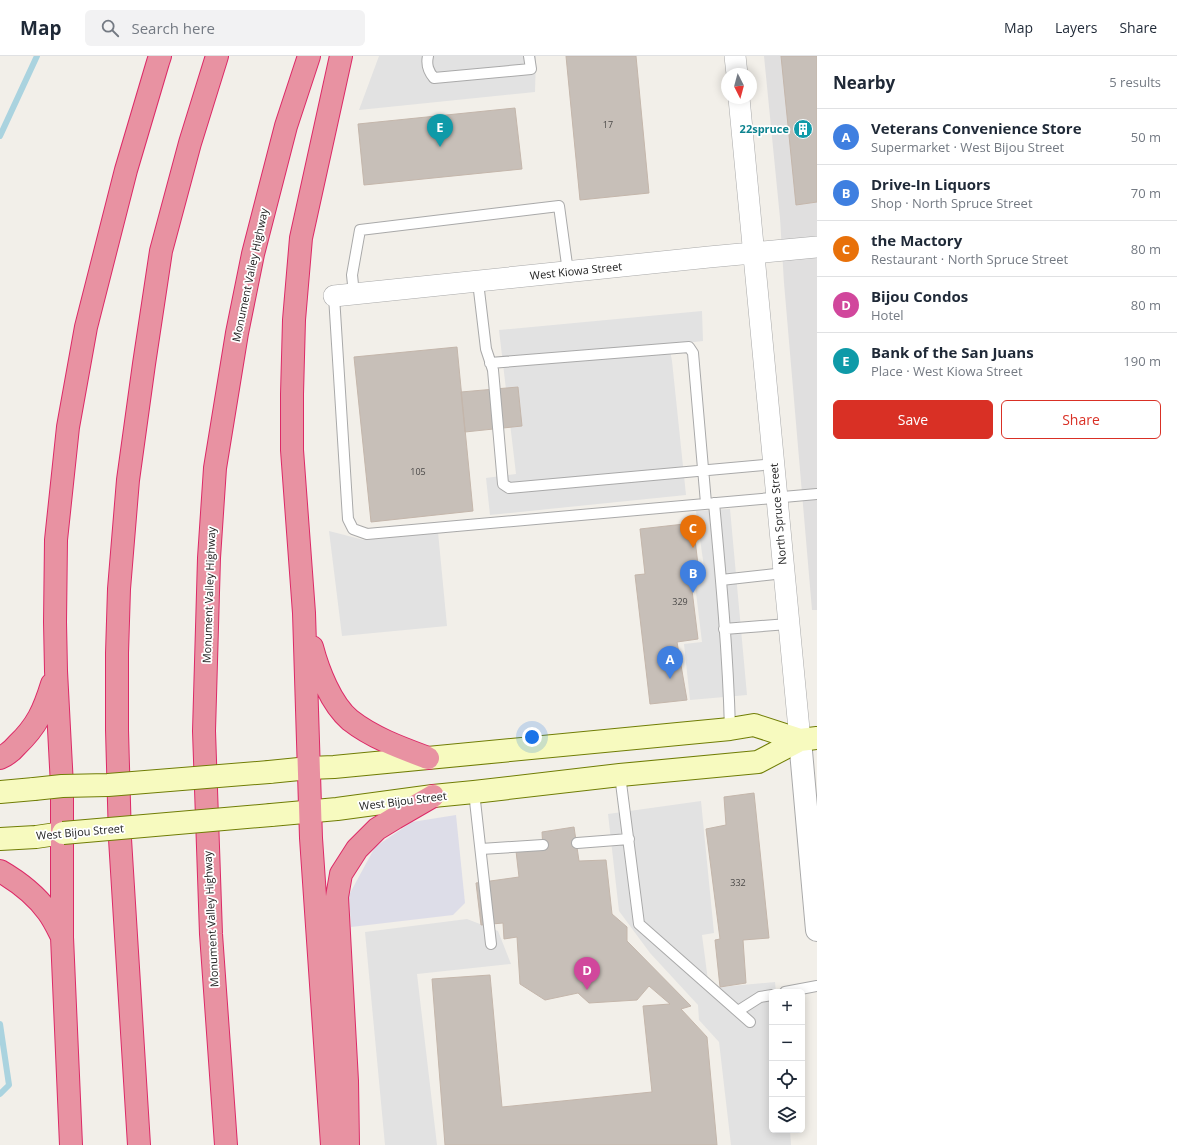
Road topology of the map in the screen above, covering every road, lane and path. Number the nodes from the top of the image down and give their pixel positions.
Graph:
1 (160, 56) edge
2 (217, 56) edge
3 (309, 56) edge
4 (340, 56) edge
5 (428, 56) edge
6 (529, 56) edge
7 (735, 56) edge
8 (736, 68) edge
9 (740, 104) edge
10 (817, 247) edge
11 (754, 253) junction
12 (568, 272) junction
13 (478, 282) junction
14 (344, 295) junction
15 (490, 363) junction
16 (774, 464) junction
17 (703, 470) junction
18 (817, 494) edge
19 (777, 498) junction
20 (710, 503) junction
21 (784, 573) junction
22 (721, 580) junction
23 (304, 613) junction
24 (788, 624) junction
25 (724, 629) junction
26 (56, 672) junction
27 (730, 729) junction
28 (808, 739) edge
29 (0, 758) edge
30 (428, 758) junction
31 (309, 768) junction
32 (620, 775) junction
33 (62, 786) junction
34 (0, 792) edge
35 (474, 792) junction
36 (433, 796) junction
37 (310, 812) junction
38 (63, 834) junction
39 (0, 839) edge
40 (629, 839) junction
41 (577, 842) dead end
42 (543, 845) dead end
43 (481, 849) junction
44 (0, 871) edge
45 (815, 887) edge
46 (817, 930) edge
47 (62, 937) junction
48 (491, 944) dead end
49 (817, 986) edge
50 (801, 989) edge
51 (769, 996) edge
52 (738, 1011) junction
53 (750, 1022) dead end
54 (71, 1145) edge
55 (139, 1145) edge
56 (226, 1145) edge
57 (332, 1145) edge
58 (348, 1145) edge

1 - 26 highway
2 - 55 highway
3 - 56 highway, Monument Valley Highway
4 - 23 highway
5 - 6 lane
7 - 8 street
9 - 11 street, North Spruce Street
10 - 11 street, West Kiowa Street
11 - 12 street, West Kiowa Street
11 - 16 street, North Spruce Street
12 - 13 street, West Kiowa Street
12 - 14 lane
13 - 14 street, West Kiowa Street
13 - 15 lane
14 - 20 lane
15 - 17 lane
15 - 17 lane
16 - 17 lane
16 - 19 street, North Spruce Street
17 - 20 lane
18 - 19 lane
19 - 20 lane
19 - 21 street, North Spruce Street
20 - 22 lane
21 - 22 lane
21 - 24 street, North Spruce Street
22 - 25 lane
23 - 30 highway
23 - 31 highway
24 - 25 lane
24 - 28 street, North Spruce Street
25 - 27 lane
26 - 29 highway
26 - 33 highway
27 - 28 main road
27 - 30 main road
28 - 32 main road, West Bijou Street
28 - 45 street, North Spruce Street
30 - 31 main road
31 - 33 main road, bridge
31 - 37 highway
32 - 35 main road, West Bijou Street
32 - 40 lane
33 - 34 main road, bridge
33 - 38 highway
35 - 36 main road, West Bijou Street
35 - 43 lane
36 - 37 main road, West Bijou Street
36 - 58 highway
37 - 38 main road, West Bijou Street, bridge
37 - 57 highway
38 - 39 main road, West Bijou Street
38 - 47 highway
40 - 41 lane
40 - 52 lane
42 - 43 lane
43 - 48 lane
44 - 47 highway
45 - 46 street, North Spruce Street
47 - 54 highway
49 - 50 lane
51 - 52 lane
52 - 53 lane

